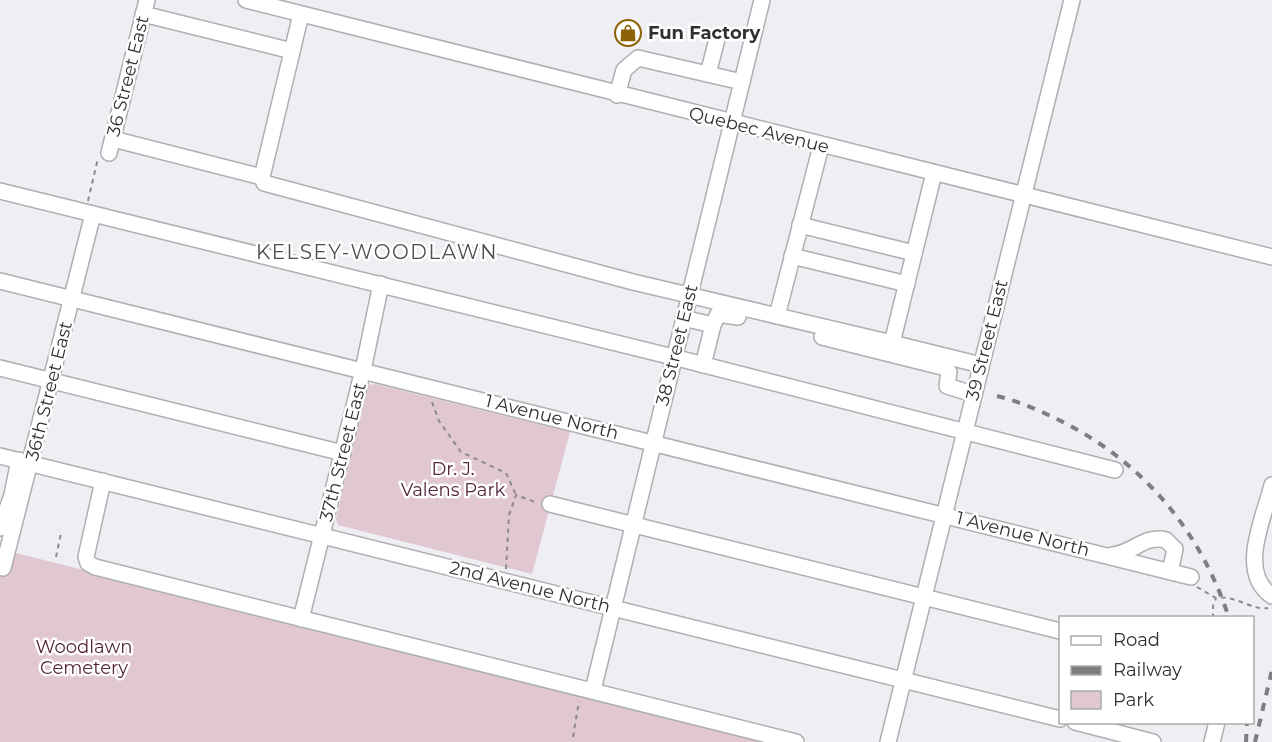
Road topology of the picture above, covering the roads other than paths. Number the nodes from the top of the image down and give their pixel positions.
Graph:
1 (246, 0) edge
2 (762, 0) edge
3 (1072, 0) edge
4 (145, 7) edge
5 (301, 14) junction
6 (717, 39) dead end
7 (292, 51) junction
8 (708, 74) junction
9 (742, 82) junction
10 (617, 95) junction
11 (731, 123) junction
12 (821, 146) junction
13 (934, 173) junction
14 (264, 183) dead end
15 (0, 191) edge
16 (1023, 196) junction
17 (93, 214) junction
18 (800, 225) junction
19 (914, 253) junction
20 (792, 256) junction
21 (1272, 257) edge
22 (0, 281) edge
23 (381, 284) junction
24 (907, 284) junction
25 (689, 296) junction
26 (72, 299) junction
27 (777, 316) junction
28 (683, 318) junction
29 (713, 325) junction
30 (892, 343) junction
31 (673, 357) junction
32 (703, 365) junction
33 (981, 365) junction
34 (0, 368) edge
35 (363, 370) junction
36 (51, 381) junction
37 (974, 394) junction
38 (964, 433) junction
39 (653, 442) junction
40 (343, 453) junction
41 (0, 456) edge
42 (24, 462) junction
43 (1115, 470) dead end
44 (103, 481) junction
45 (1272, 485) edge
46 (550, 504) road end
47 (944, 514) junction
48 (633, 525) junction
49 (0, 528) edge
50 (323, 535) junction
51 (1103, 554) junction
52 (2, 568) edge
53 (1170, 572) junction
54 (1191, 577) road end
55 (923, 597) junction
56 (1272, 598) edge
57 (613, 608) junction
58 (302, 619) junction
59 (1059, 631) edge
60 (903, 679) junction
61 (588, 689) junction
62 (1059, 719) edge
63 (1079, 724) edge
64 (1217, 724) edge
65 (796, 742) edge
66 (888, 742) edge
67 (1153, 742) edge
68 (1212, 742) edge

1 - 5 street, Quebec Avenue
2 - 9 street, 38 Street East
3 - 16 street, 39 Street East
4 - 7 street
4 - 7 street, 36 Street East
5 - 7 street
5 - 10 street, Quebec Avenue
6 - 8 street
8 - 9 street
8 - 10 street
9 - 11 street, 38 Street East
10 - 11 street, Quebec Avenue
11 - 12 street, Quebec Avenue
11 - 25 street, 38 Street East
12 - 13 street, Quebec Avenue
12 - 18 street
13 - 16 street, Quebec Avenue
13 - 19 street
14 - 25 street
15 - 17 street
16 - 21 street, Quebec Avenue
16 - 33 street, 39 Street East
17 - 23 street
17 - 26 street, 36th Street East
18 - 19 street
18 - 20 street
19 - 24 street
20 - 24 street
20 - 27 street
22 - 26 street, 1 Avenue North
23 - 31 street
23 - 35 street, 37th Street East
24 - 30 street
25 - 27 street
25 - 28 street, 38 Street East
26 - 35 street, 1 Avenue North
26 - 36 street, 36th Street East
27 - 30 street
28 - 29 street
28 - 31 street, 38 Street East
29 - 32 street
29 - 37 street
30 - 33 street
31 - 32 street
31 - 39 street, 38 Street East
32 - 38 street
33 - 37 street, 39 Street East
34 - 36 street
35 - 39 street, 1 Avenue North
35 - 40 street, 37th Street East
36 - 40 street
36 - 42 street, 36th Street East
37 - 38 street, 39 Street East
38 - 43 street
38 - 47 street, 39 Street East
39 - 47 street, 1 Avenue North
39 - 48 street, 38 Street East
40 - 50 street, 37th Street East
41 - 42 street, 2nd Avenue North
42 - 44 street, 2nd Avenue North
42 - 49 street
42 - 52 street, 36th Street East
44 - 50 street, 2nd Avenue North
44 - 58 street
45 - 56 street
46 - 48 street
47 - 51 street, 1 Avenue North
47 - 55 street, 39 Street East
48 - 55 street
48 - 57 street, 38 Street East
50 - 57 street, 2nd Avenue North
50 - 58 street, 37th Street East
51 - 53 street, 1 Avenue North
51 - 53 street, 1 Avenue North
53 - 54 street, 1 Avenue North
55 - 59 street
55 - 60 street, 39 Street East
57 - 60 street, 2nd Avenue North
57 - 61 street, 38 Street East
58 - 61 street
60 - 62 street, 2nd Avenue North
60 - 66 street, 39 Street East
61 - 65 street
63 - 67 street
64 - 68 street

